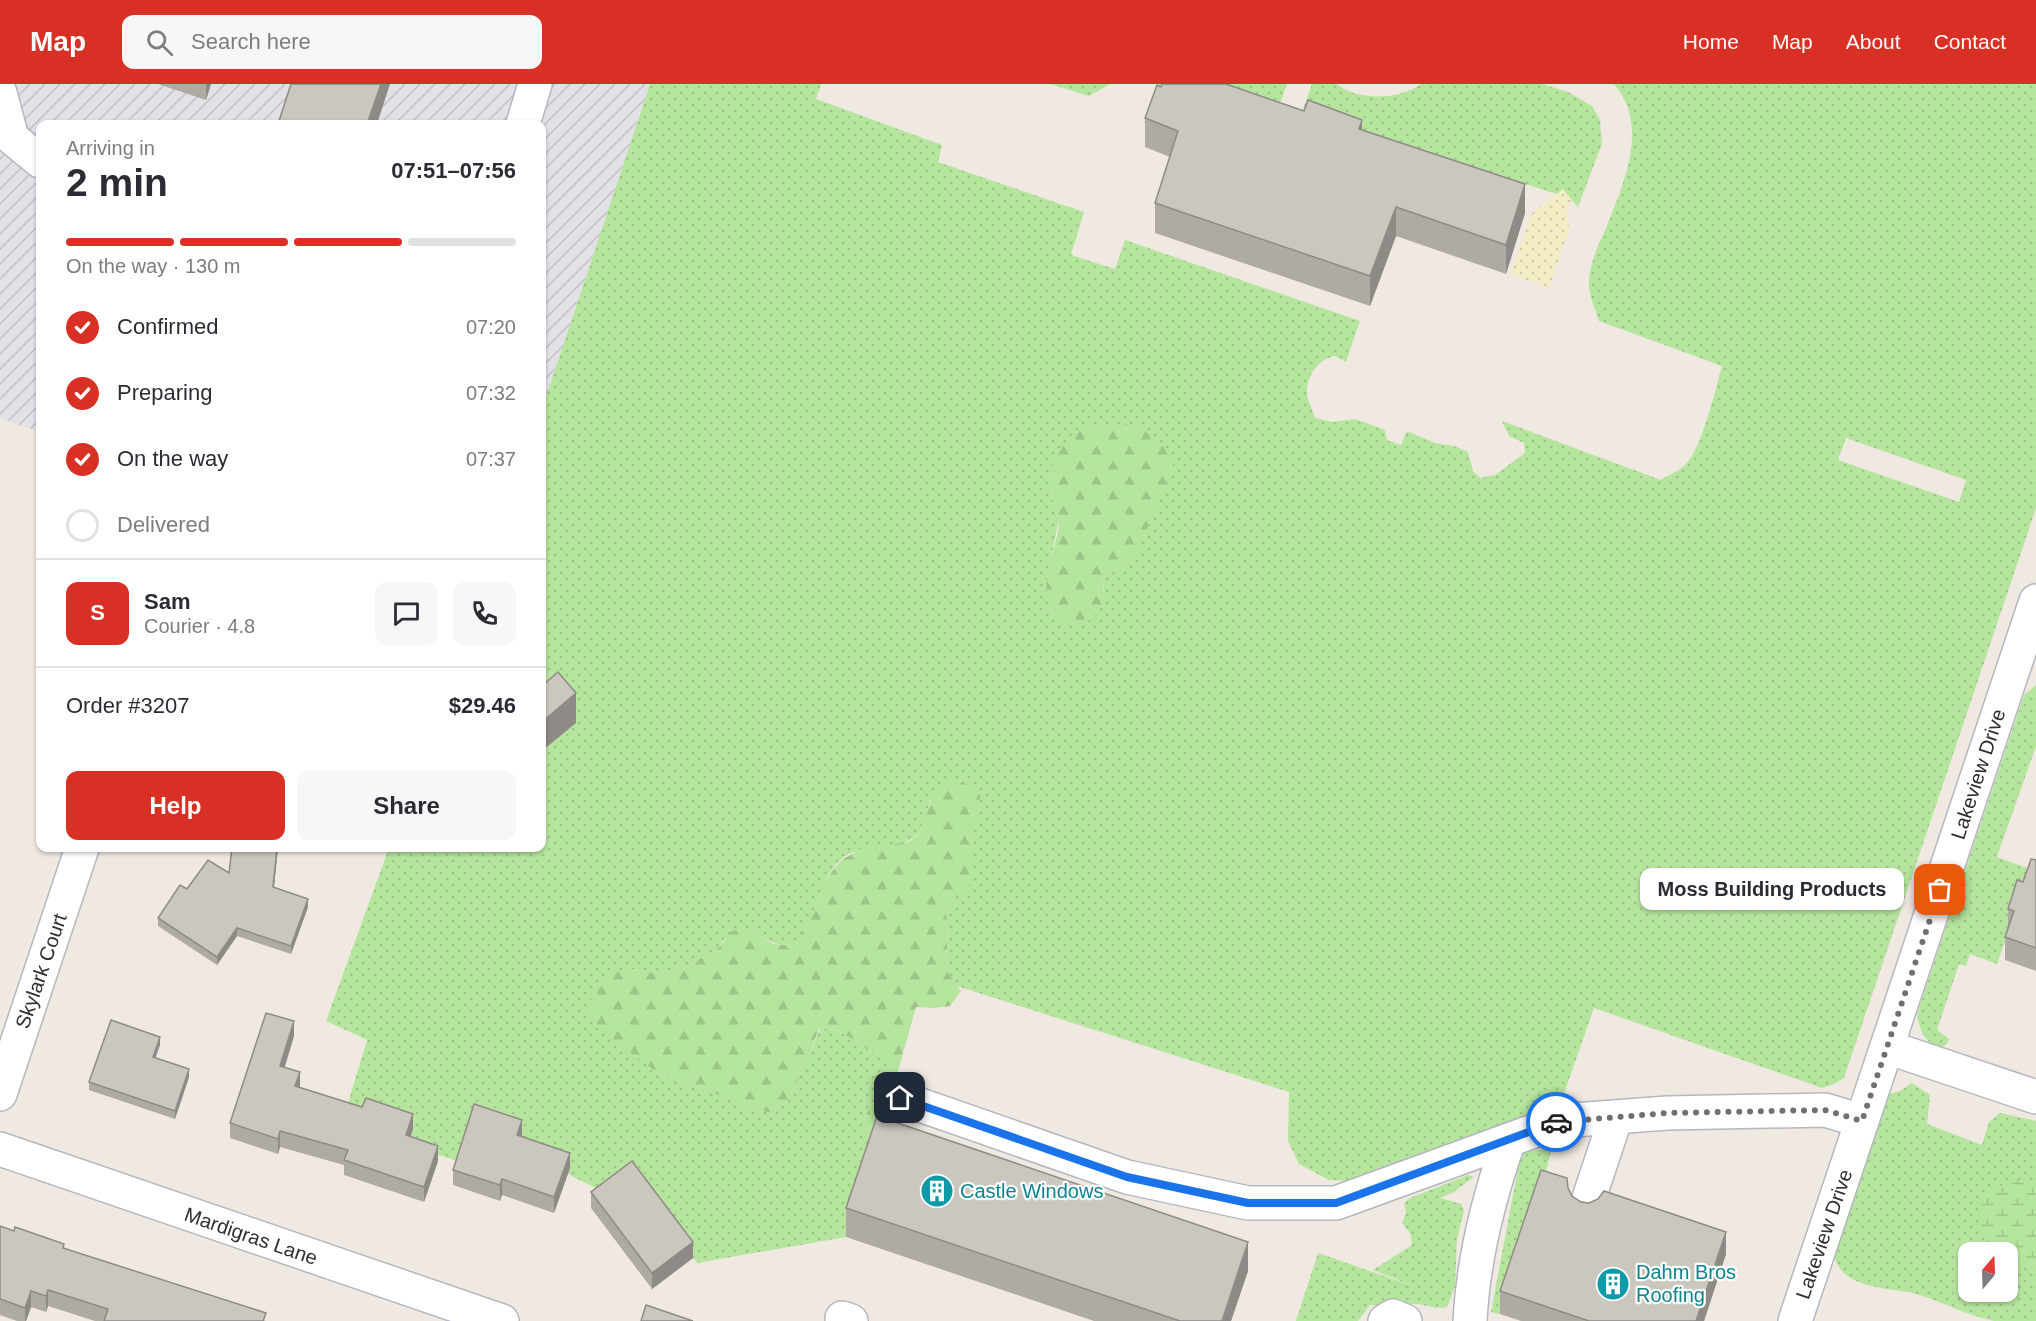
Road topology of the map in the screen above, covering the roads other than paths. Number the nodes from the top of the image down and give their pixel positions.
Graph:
1 (535, 84) edge
2 (0, 93) edge
3 (524, 120) edge
4 (36, 158) edge
5 (2036, 602) edge
6 (2025, 669) edge
7 (81, 852) edge
8 (1887, 1047) junction
9 (0, 1094) edge
10 (2036, 1097) edge
11 (900, 1098) dead end
12 (1616, 1117) junction
13 (1862, 1121) junction
14 (1509, 1140) junction
15 (0, 1149) edge
16 (1586, 1208) edge
17 (502, 1321) edge
18 (1385, 1321) edge
19 (1405, 1321) edge
20 (1470, 1321) edge
21 (1795, 1321) edge

1 - 3 street
2 - 4 street
5 - 6 street, Lakeview Drive
6 - 8 street, Lakeview Drive
7 - 9 street, Skylark Court
8 - 10 street
8 - 13 street, Lakeview Drive
11 - 14 street
12 - 13 street
12 - 14 street
12 - 16 street
13 - 21 street, Lakeview Drive
14 - 20 street
15 - 17 street, Mardigras Lane
18 - 19 street

